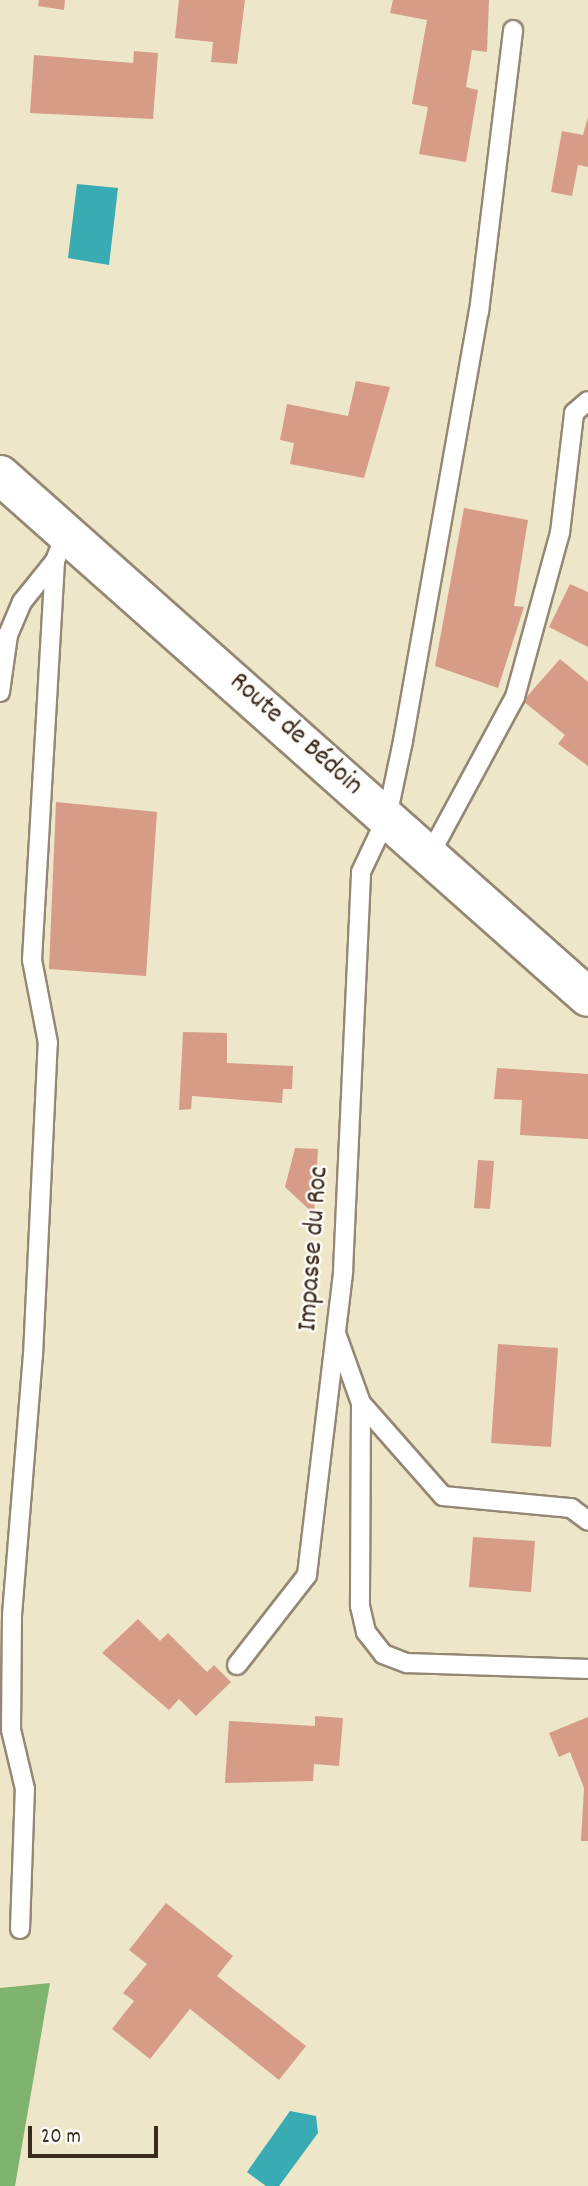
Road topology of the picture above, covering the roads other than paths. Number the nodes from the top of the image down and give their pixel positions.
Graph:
1 (513, 30) dead end
2 (588, 401) edge
3 (0, 475) edge
4 (61, 545) junction
5 (0, 692) edge
6 (387, 817) junction
7 (429, 856) junction
8 (588, 997) edge
9 (336, 1333) junction
10 (361, 1403) junction
11 (588, 1521) edge
12 (237, 1665) dead end
13 (588, 1669) edge
14 (20, 1929) dead end

1 - 6 lane, Impasse du Roc
2 - 7 lane
3 - 4 main road, Route de Bédoin
4 - 5 lane
4 - 6 main road, Route de Bédoin
4 - 14 lane
6 - 7 main road, Route de Bédoin
6 - 9 lane, Impasse du Roc
7 - 8 main road, Route de Bédoin
9 - 10 lane
9 - 12 lane, Impasse du Roc
10 - 11 lane
10 - 13 lane

